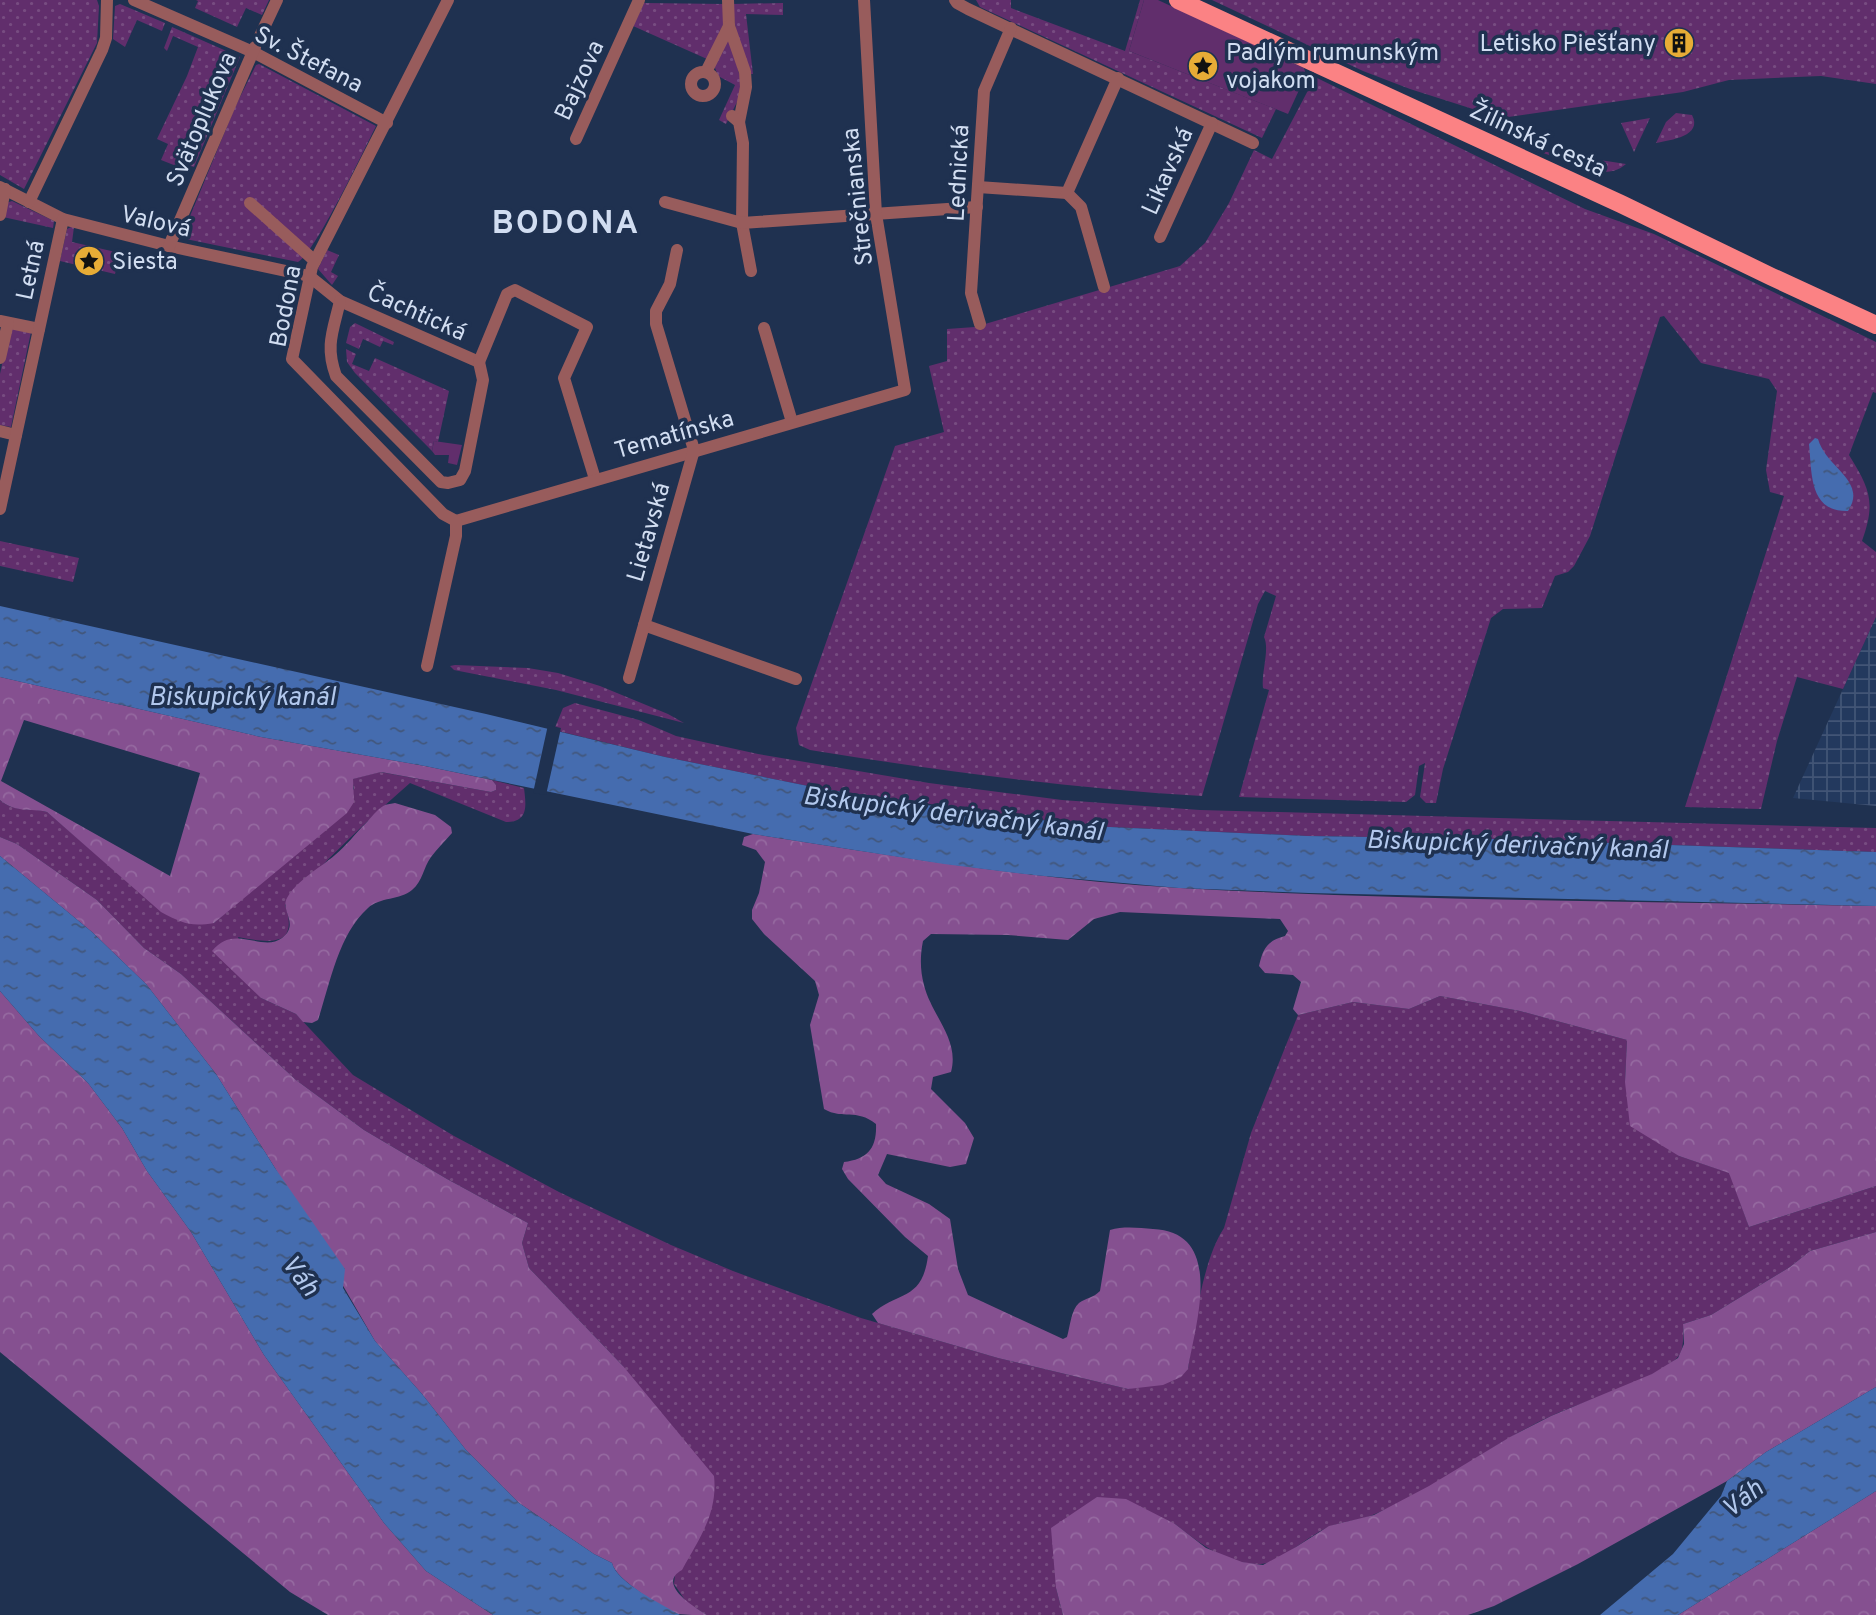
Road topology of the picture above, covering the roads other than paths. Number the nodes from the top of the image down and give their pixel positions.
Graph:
1 (107, 0) edge
2 (134, 0) edge
3 (278, 0) edge
4 (448, 0) edge
5 (639, 0) edge
6 (728, 0) edge
7 (864, 0) edge
8 (955, 0) edge
9 (1178, 0) edge
10 (729, 26) junction
11 (1011, 28) junction
12 (256, 45) junction
13 (706, 72) dead end
14 (1118, 78) junction
15 (387, 123) junction
16 (1212, 123) junction
17 (576, 139) dead end
18 (1253, 143) dead end
19 (978, 187) junction
20 (3, 188) edge
21 (1067, 193) junction
22 (29, 202) junction
23 (665, 202) dead end
24 (250, 204) dead end
25 (977, 207) junction
26 (876, 214) junction
27 (0, 215) edge
28 (63, 219) junction
29 (742, 223) junction
30 (1160, 237) dead end
31 (169, 246) junction
32 (677, 250) dead end
33 (315, 261) junction
34 (751, 271) dead end
35 (309, 276) junction
36 (1104, 287) dead end
37 (340, 302) junction
38 (4, 322) edge
39 (980, 324) dead end
40 (1876, 325) edge
41 (764, 328) dead end
42 (39, 330) junction
43 (0, 358) edge
44 (479, 362) junction
45 (905, 390) joint
46 (792, 422) junction
47 (0, 431) edge
48 (16, 435) junction
49 (394, 436) junction
50 (381, 449) junction
51 (694, 450) junction
52 (595, 479) junction
53 (0, 509) edge
54 (456, 521) junction
55 (644, 625) junction
56 (427, 666) dead end
57 (629, 678) dead end
58 (796, 679) dead end

1 - 22 street
2 - 12 street, Sv. Štefana
3 - 12 street, Svätoplukova
4 - 15 street, Bodona
5 - 17 street, Bajzova
6 - 10 street
7 - 26 street, Strečnianska
8 - 11 street
9 - 40 main road, Žilinská cesta
10 - 13 street
10 - 29 street
11 - 14 street
11 - 19 street, Lednická
12 - 15 street, Sv. Štefana
12 - 31 street, Svätoplukova
14 - 16 street
14 - 21 street
15 - 33 street, Bodona
16 - 18 street
16 - 30 street, Likavská
19 - 21 street
19 - 25 street, Lednická
20 - 22 street, Valová
20 - 27 street, Letná
21 - 36 street
22 - 28 street, Valová
23 - 29 street
24 - 33 street
25 - 26 street
25 - 39 street, Lednická
26 - 29 street
26 - 45 street, Strečnianska
28 - 31 street, Valová
28 - 42 street, Letná
29 - 34 street
31 - 35 street, Valová
32 - 51 street
33 - 35 street, Bodona
35 - 37 street, Čachtická
35 - 50 street, Bodona
37 - 44 street, Čachtická
37 - 49 street, Čachtická
38 - 42 street, Letná
38 - 43 street, Letná
41 - 46 street
42 - 48 street, Letná
44 - 49 street, Čachtická
44 - 52 street
45 - 46 street, Tematínska
46 - 51 street, Tematínska
47 - 48 street
48 - 53 street, Letná
49 - 50 street
50 - 54 street, Bodona
51 - 52 street, Tematínska
51 - 55 street, Lietavská
52 - 54 street, Tematínska
54 - 56 street
55 - 57 street, Lietavská
55 - 58 street

